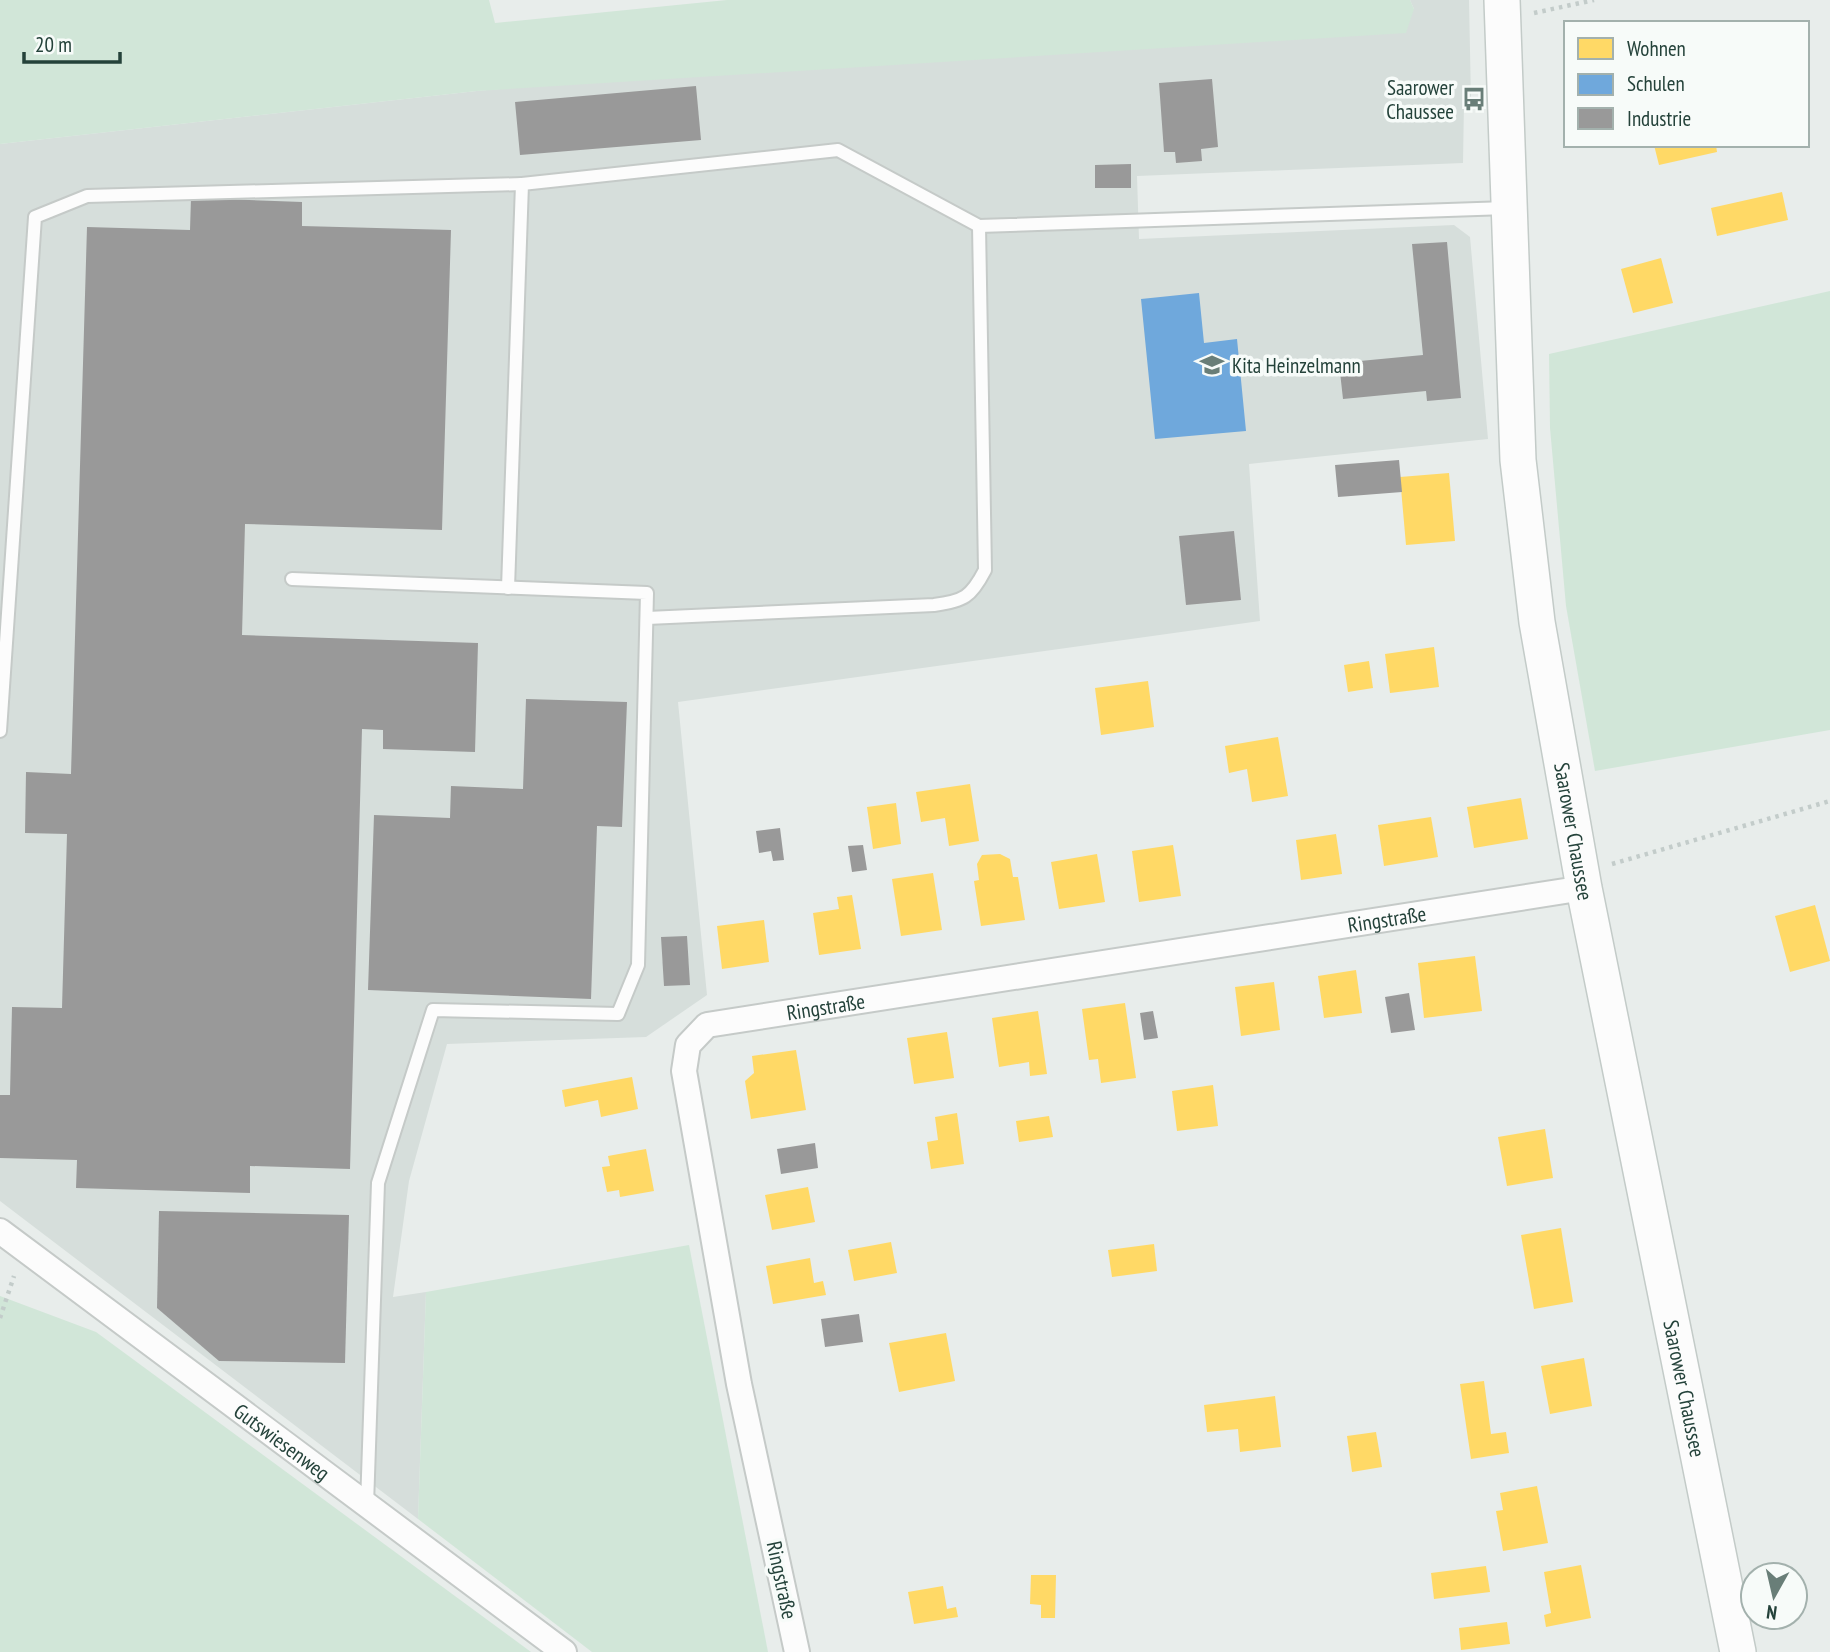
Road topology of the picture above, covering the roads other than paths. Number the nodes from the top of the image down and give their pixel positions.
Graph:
1 (1502, 10) edge
2 (522, 184) junction
3 (1507, 208) junction
4 (979, 226) junction
5 (292, 579) dead end
6 (508, 588) junction
7 (647, 618) junction
8 (0, 731) edge
9 (1583, 881) junction
10 (0, 1231) edge
11 (367, 1505) junction
12 (564, 1652) edge
13 (797, 1652) edge
14 (1738, 1652) edge

1 - 3 main road, Saarower Chaussee
2 - 4 lane
2 - 6 lane
2 - 8 lane
3 - 4 lane
3 - 9 main road, Saarower Chaussee
4 - 7 lane
5 - 6 lane
6 - 7 lane
7 - 11 lane
9 - 13 street, Ringstraße
9 - 14 main road, Saarower Chaussee
10 - 11 street, Gutswiesenweg
11 - 12 street, Gutswiesenweg

